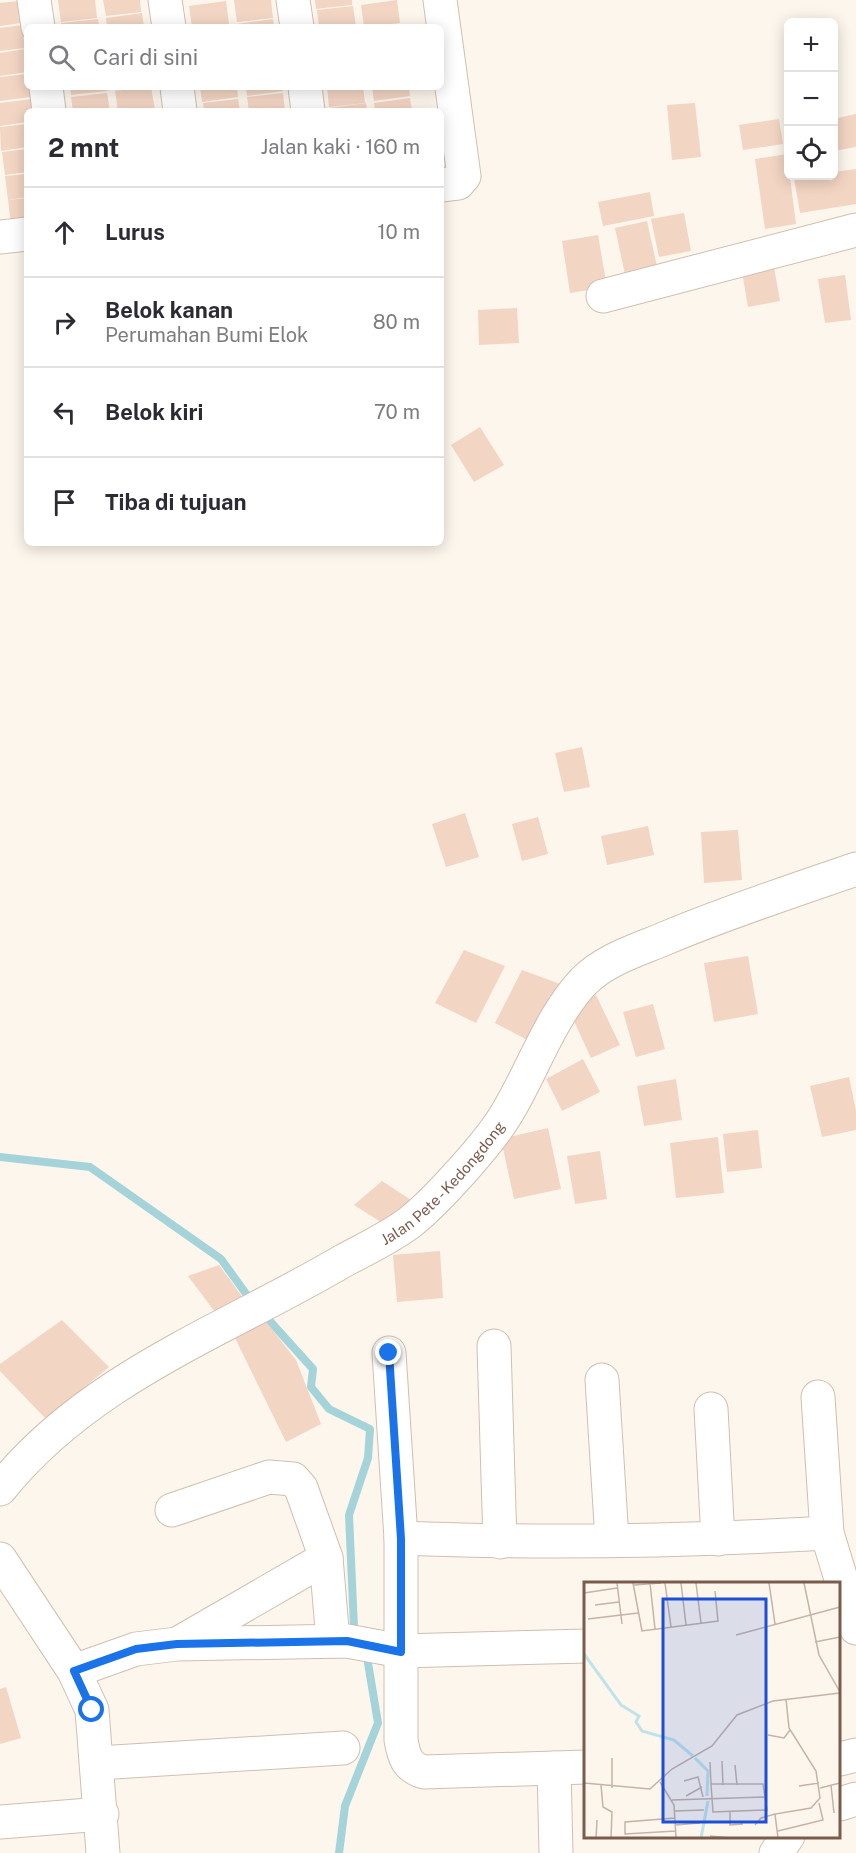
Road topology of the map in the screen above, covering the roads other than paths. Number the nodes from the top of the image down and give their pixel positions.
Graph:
1 (34, 0) edge
2 (165, 0) edge
3 (293, 0) edge
4 (440, 0) edge
5 (38, 24) edge
6 (169, 24) edge
7 (297, 24) edge
8 (443, 24) edge
9 (444, 29) edge
10 (46, 90) edge
11 (177, 90) edge
12 (305, 90) edge
13 (50, 108) edge
14 (180, 108) edge
15 (308, 108) edge
16 (444, 185) edge
17 (856, 230) edge
18 (24, 234) edge
19 (0, 237) edge
20 (603, 296) dead end
21 (856, 869) edge
22 (494, 1346) dead end
23 (389, 1353) dead end
24 (602, 1380) dead end
25 (818, 1397) dead end
26 (711, 1408) dead end
27 (0, 1489) edge
28 (172, 1510) dead end
29 (827, 1533) junction
30 (401, 1539) junction
31 (718, 1539) junction
32 (612, 1540) junction
33 (500, 1542) junction
34 (0, 1558) edge
35 (326, 1558) junction
36 (856, 1628) edge
37 (177, 1644) junction
38 (365, 1645) junction
39 (584, 1646) edge
40 (74, 1671) junction
41 (343, 1749) dead end
42 (856, 1755) edge
43 (841, 1759) edge
44 (98, 1763) junction
45 (584, 1767) edge
46 (554, 1768) junction
47 (856, 1799) edge
48 (841, 1804) edge
49 (102, 1814) junction
50 (0, 1822) edge
51 (787, 1838) edge
52 (103, 1853) edge
53 (556, 1853) edge
54 (776, 1853) edge

1 - 5 street
2 - 6 street
3 - 7 street
4 - 8 street
9 - 16 street
10 - 13 street
11 - 14 street
12 - 15 street
17 - 20 street
18 - 19 street
21 - 27 street, Jalan Pete - Kedongdong
22 - 33 street
23 - 30 street
24 - 32 street
25 - 29 street
26 - 31 street
28 - 35 street
29 - 31 street
29 - 36 street
30 - 33 street
30 - 38 street
31 - 32 street
32 - 33 street
34 - 40 street
35 - 37 street
35 - 38 street
37 - 38 street
37 - 40 street
38 - 39 street
38 - 46 street
40 - 44 street
41 - 44 street
42 - 43 street
44 - 49 street
45 - 46 street
46 - 53 street
47 - 48 street
49 - 50 street
49 - 52 street
51 - 54 street

